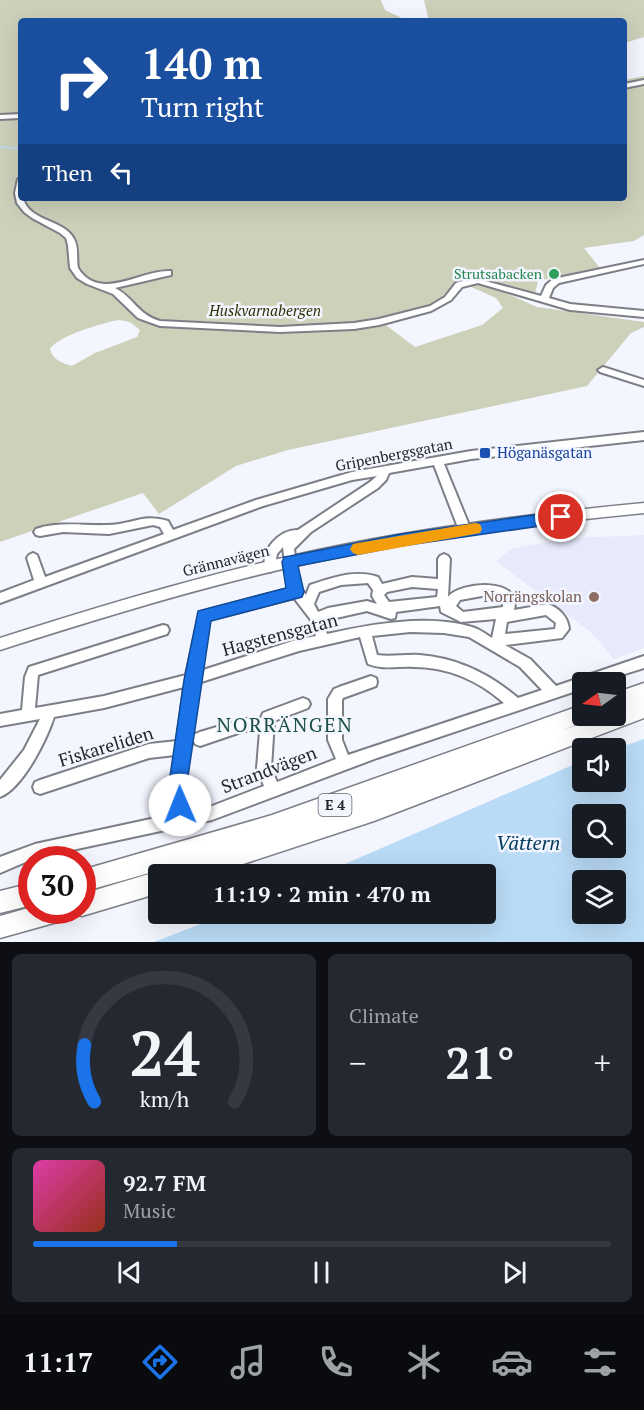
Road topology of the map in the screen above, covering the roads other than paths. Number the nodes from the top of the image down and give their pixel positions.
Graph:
1 (644, 82) edge
2 (627, 85) edge
3 (18, 116) edge
4 (0, 117) edge
5 (22, 201) edge
6 (644, 262) edge
7 (168, 273) dead end
8 (105, 288) junction
9 (544, 299) junction
10 (644, 314) edge
11 (603, 370) dead end
12 (644, 383) edge
13 (644, 436) edge
14 (437, 460) junction
15 (385, 470) junction
16 (644, 508) edge
17 (307, 529) junction
18 (465, 530) junction
19 (40, 532) dead end
20 (171, 536) junction
21 (33, 558) dead end
22 (444, 559) dead end
23 (290, 562) junction
24 (270, 567) junction
25 (41, 583) junction
26 (444, 586) junction
27 (379, 591) junction
28 (296, 592) junction
29 (0, 598) edge
30 (445, 606) junction
31 (389, 611) junction
32 (313, 614) junction
33 (402, 627) junction
34 (444, 628) junction
35 (163, 630) dead end
36 (365, 631) junction
37 (323, 640) junction
38 (0, 644) edge
39 (497, 644) junction
40 (644, 662) edge
41 (613, 672) edge
42 (192, 680) junction
43 (371, 682) dead end
44 (572, 685) edge
45 (553, 692) junction
46 (644, 692) edge
47 (626, 698) edge
48 (303, 704) dead end
49 (515, 704) junction
50 (644, 709) edge
51 (49, 713) junction
52 (28, 716) junction
53 (572, 718) edge
54 (0, 720) edge
55 (267, 724) junction
56 (200, 739) dead end
57 (183, 747) junction
58 (345, 763) junction
59 (39, 786) dead end
60 (0, 789) edge
61 (273, 790) junction
62 (182, 820) junction
63 (212, 864) edge
64 (0, 865) edge
65 (96, 877) edge
66 (148, 885) edge
67 (18, 898) edge
68 (96, 901) edge
69 (0, 902) edge
70 (18, 922) edge
71 (0, 927) edge

1 - 2 street
3 - 4 street
5 - 8 street
6 - 9 street
7 - 8 street
8 - 9 street
9 - 10 street
11 - 12 street
13 - 14 street, Gripenbergsgatan
14 - 15 street, Gripenbergsgatan
14 - 18 street
15 - 17 street
15 - 20 street, Gripenbergsgatan
16 - 18 main road, Grännavägen
17 - 23 street
17 - 24 street
18 - 23 main road, Grännavägen
19 - 20 street
20 - 25 street, Gripenbergsgatan
21 - 25 street
22 - 26 street
23 - 24 main road, Grännavägen
23 - 28 street
24 - 38 main road, Grännavägen
25 - 29 street, Gripenbergsgatan
26 - 27 street
26 - 30 street
27 - 31 street
27 - 32 street
28 - 32 street
28 - 42 street
30 - 31 street
30 - 34 street
31 - 32 street
31 - 33 street
32 - 37 street
33 - 34 street, Hagstensgatan
33 - 36 street, Hagstensgatan
34 - 39 street, Hagstensgatan
35 - 52 street
36 - 37 street, Hagstensgatan
36 - 49 street
37 - 42 street, Hagstensgatan
39 - 39 street
39 - 45 street, Hagstensgatan
40 - 41 street, Strandvägen
42 - 51 street, Hagstensgatan
42 - 57 street
43 - 58 street
44 - 45 street, Strandvägen
45 - 49 street, Strandvägen
46 - 47 highway
48 - 55 street
49 - 58 street, Strandvägen
50 - 63 highway, E 4
51 - 52 street, Hagstensgatan
51 - 60 street
52 - 54 street, Hagstensgatan
53 - 65 highway, E 4
55 - 56 street
55 - 61 street
57 - 59 street, Fiskareliden
57 - 62 street
58 - 61 street, Strandvägen
61 - 62 street, Strandvägen
62 - 64 street, Strandvägen
66 - 68 highway
67 - 69 highway
70 - 71 highway

